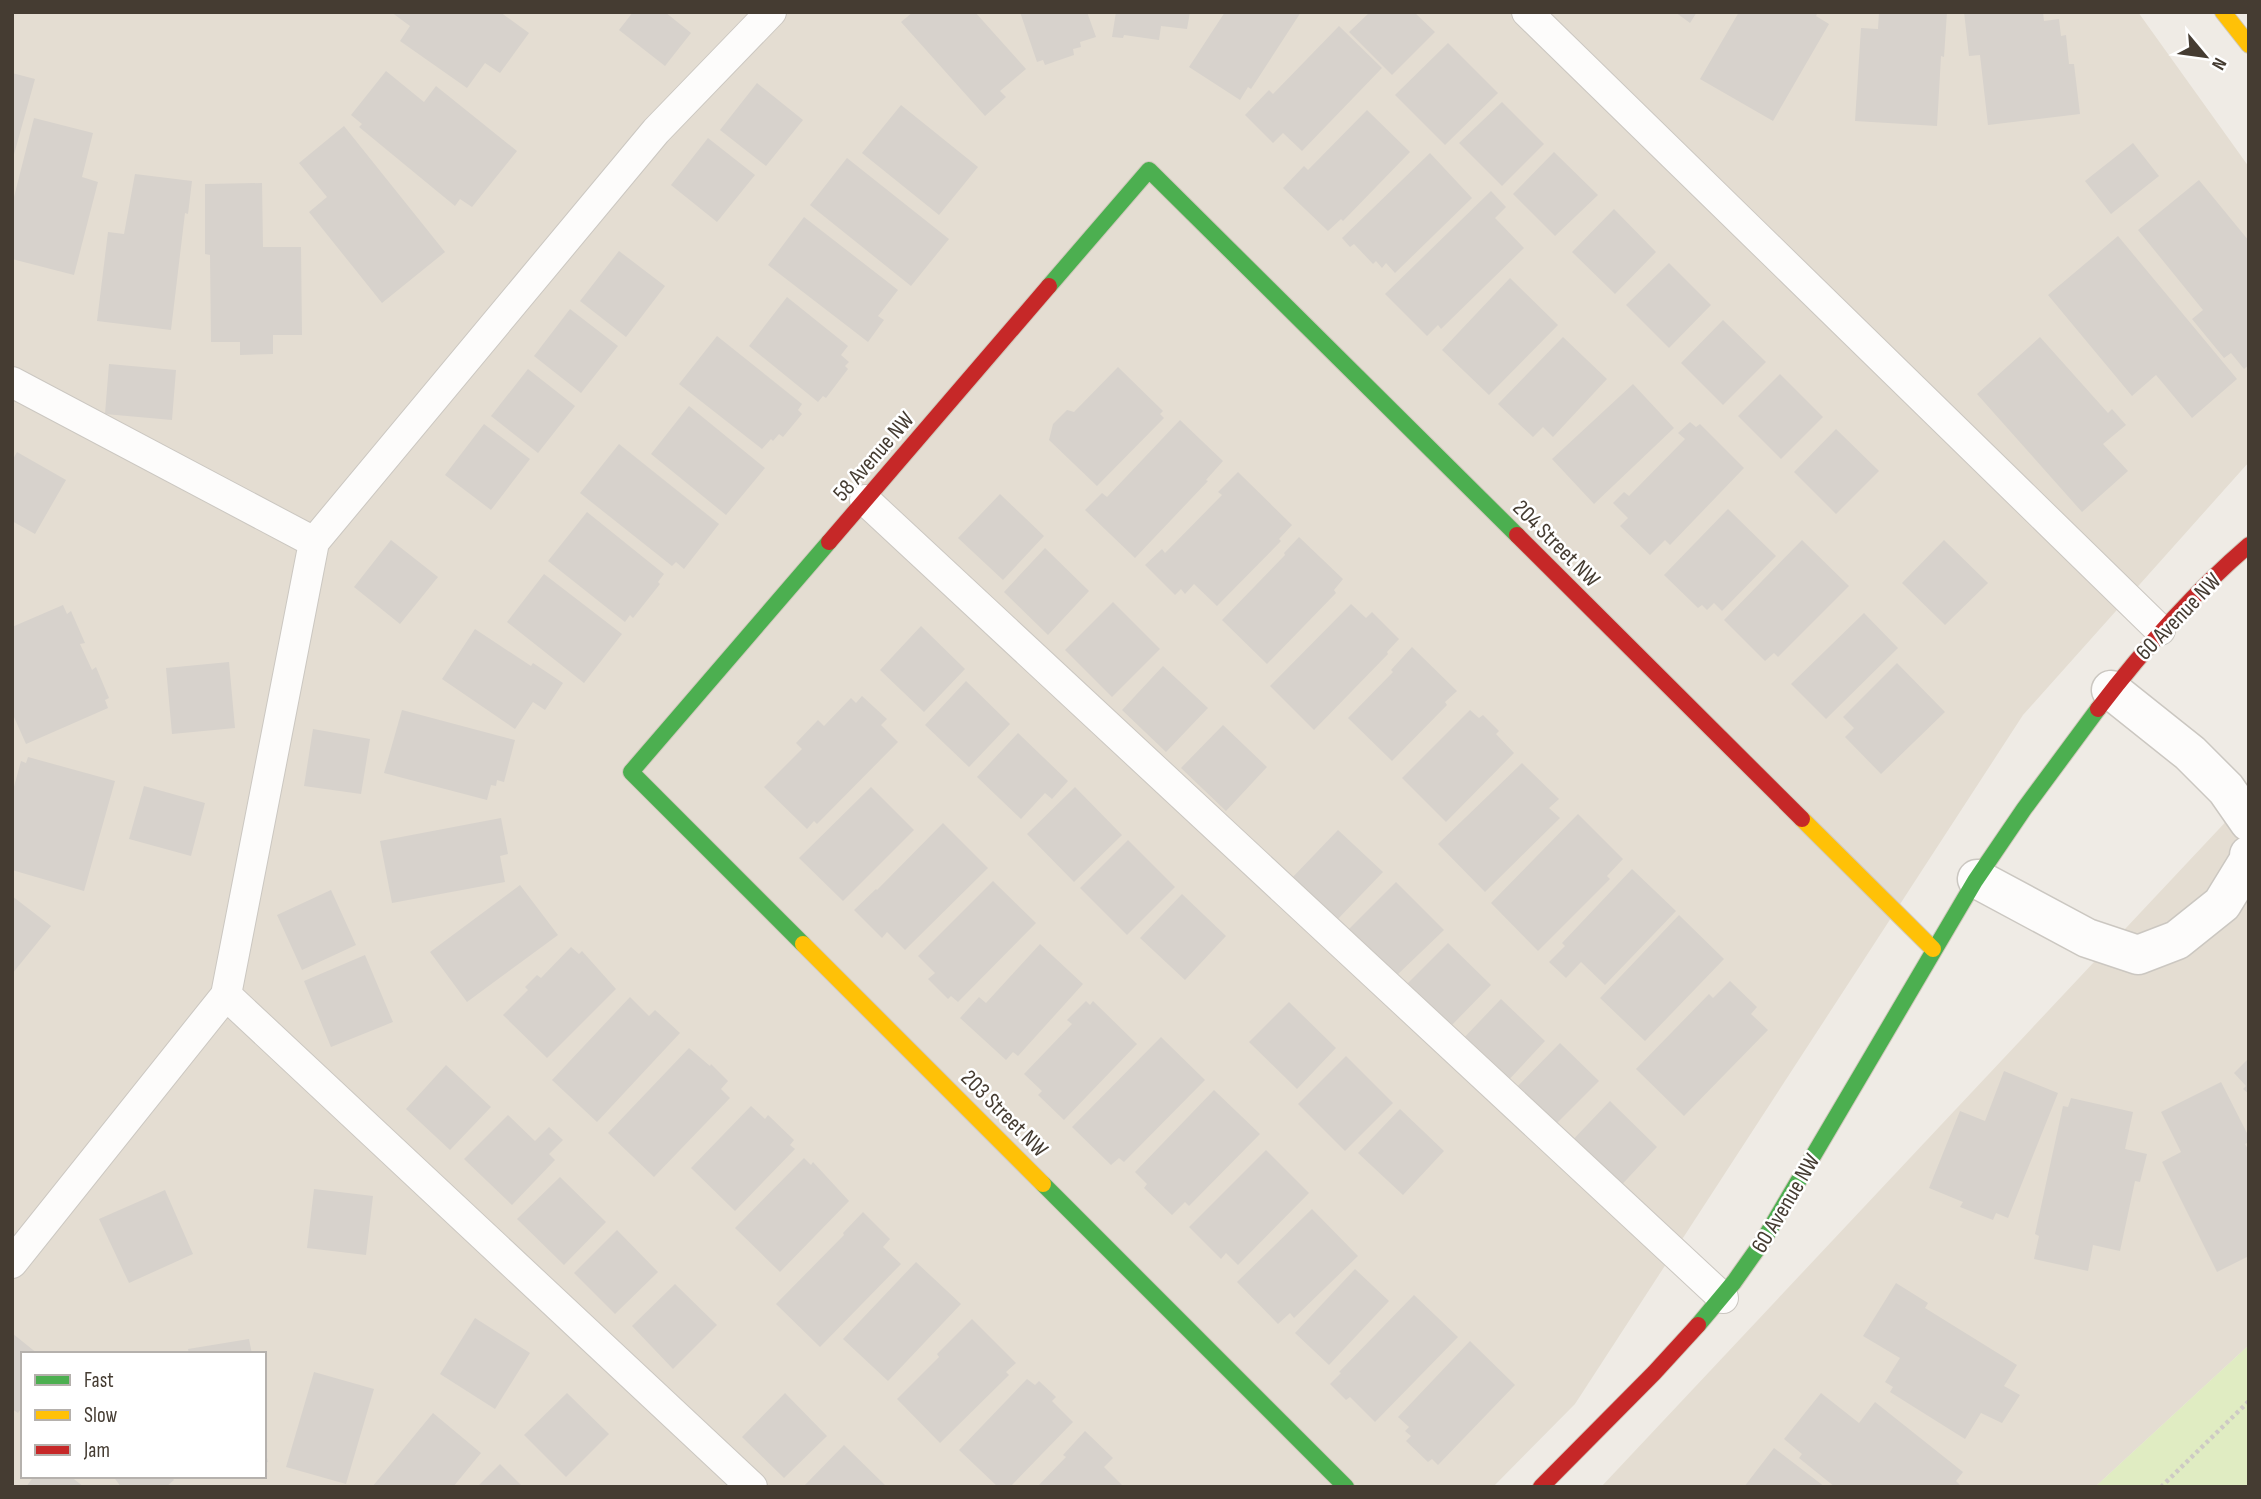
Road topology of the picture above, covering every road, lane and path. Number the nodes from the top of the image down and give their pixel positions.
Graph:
1 (771, 12) edge
2 (1527, 12) edge
3 (2223, 12) edge
4 (2249, 45) edge
5 (1149, 170) joint
6 (12, 382) edge
7 (865, 500) junction
8 (314, 541) junction
9 (2249, 545) edge
10 (2160, 630) junction
11 (2111, 690) junction
12 (631, 772) joint
13 (2249, 822) edge
14 (2249, 855) edge
15 (1977, 878) junction
16 (1933, 949) junction
17 (226, 995) junction
18 (12, 1262) edge
19 (1723, 1298) junction
20 (2249, 1401) edge
21 (752, 1487) edge
22 (1346, 1487) edge
23 (1541, 1487) edge
24 (2161, 1487) edge

1 - 8 lane
2 - 10 lane
3 - 4 street
5 - 7 street, 58 Avenue NW
5 - 16 street, 204 Street NW
6 - 8 lane
7 - 12 street, 58 Avenue NW
7 - 19 lane
8 - 17 lane
9 - 10 street, 60 Avenue NW
10 - 11 street, 60 Avenue NW
11 - 13 street
11 - 15 street, 60 Avenue NW
12 - 22 street, 203 Street NW
14 - 15 street
15 - 16 street, 60 Avenue NW
16 - 19 street, 60 Avenue NW
17 - 18 lane
17 - 21 lane
19 - 23 street, 60 Avenue NW
20 - 24 path

